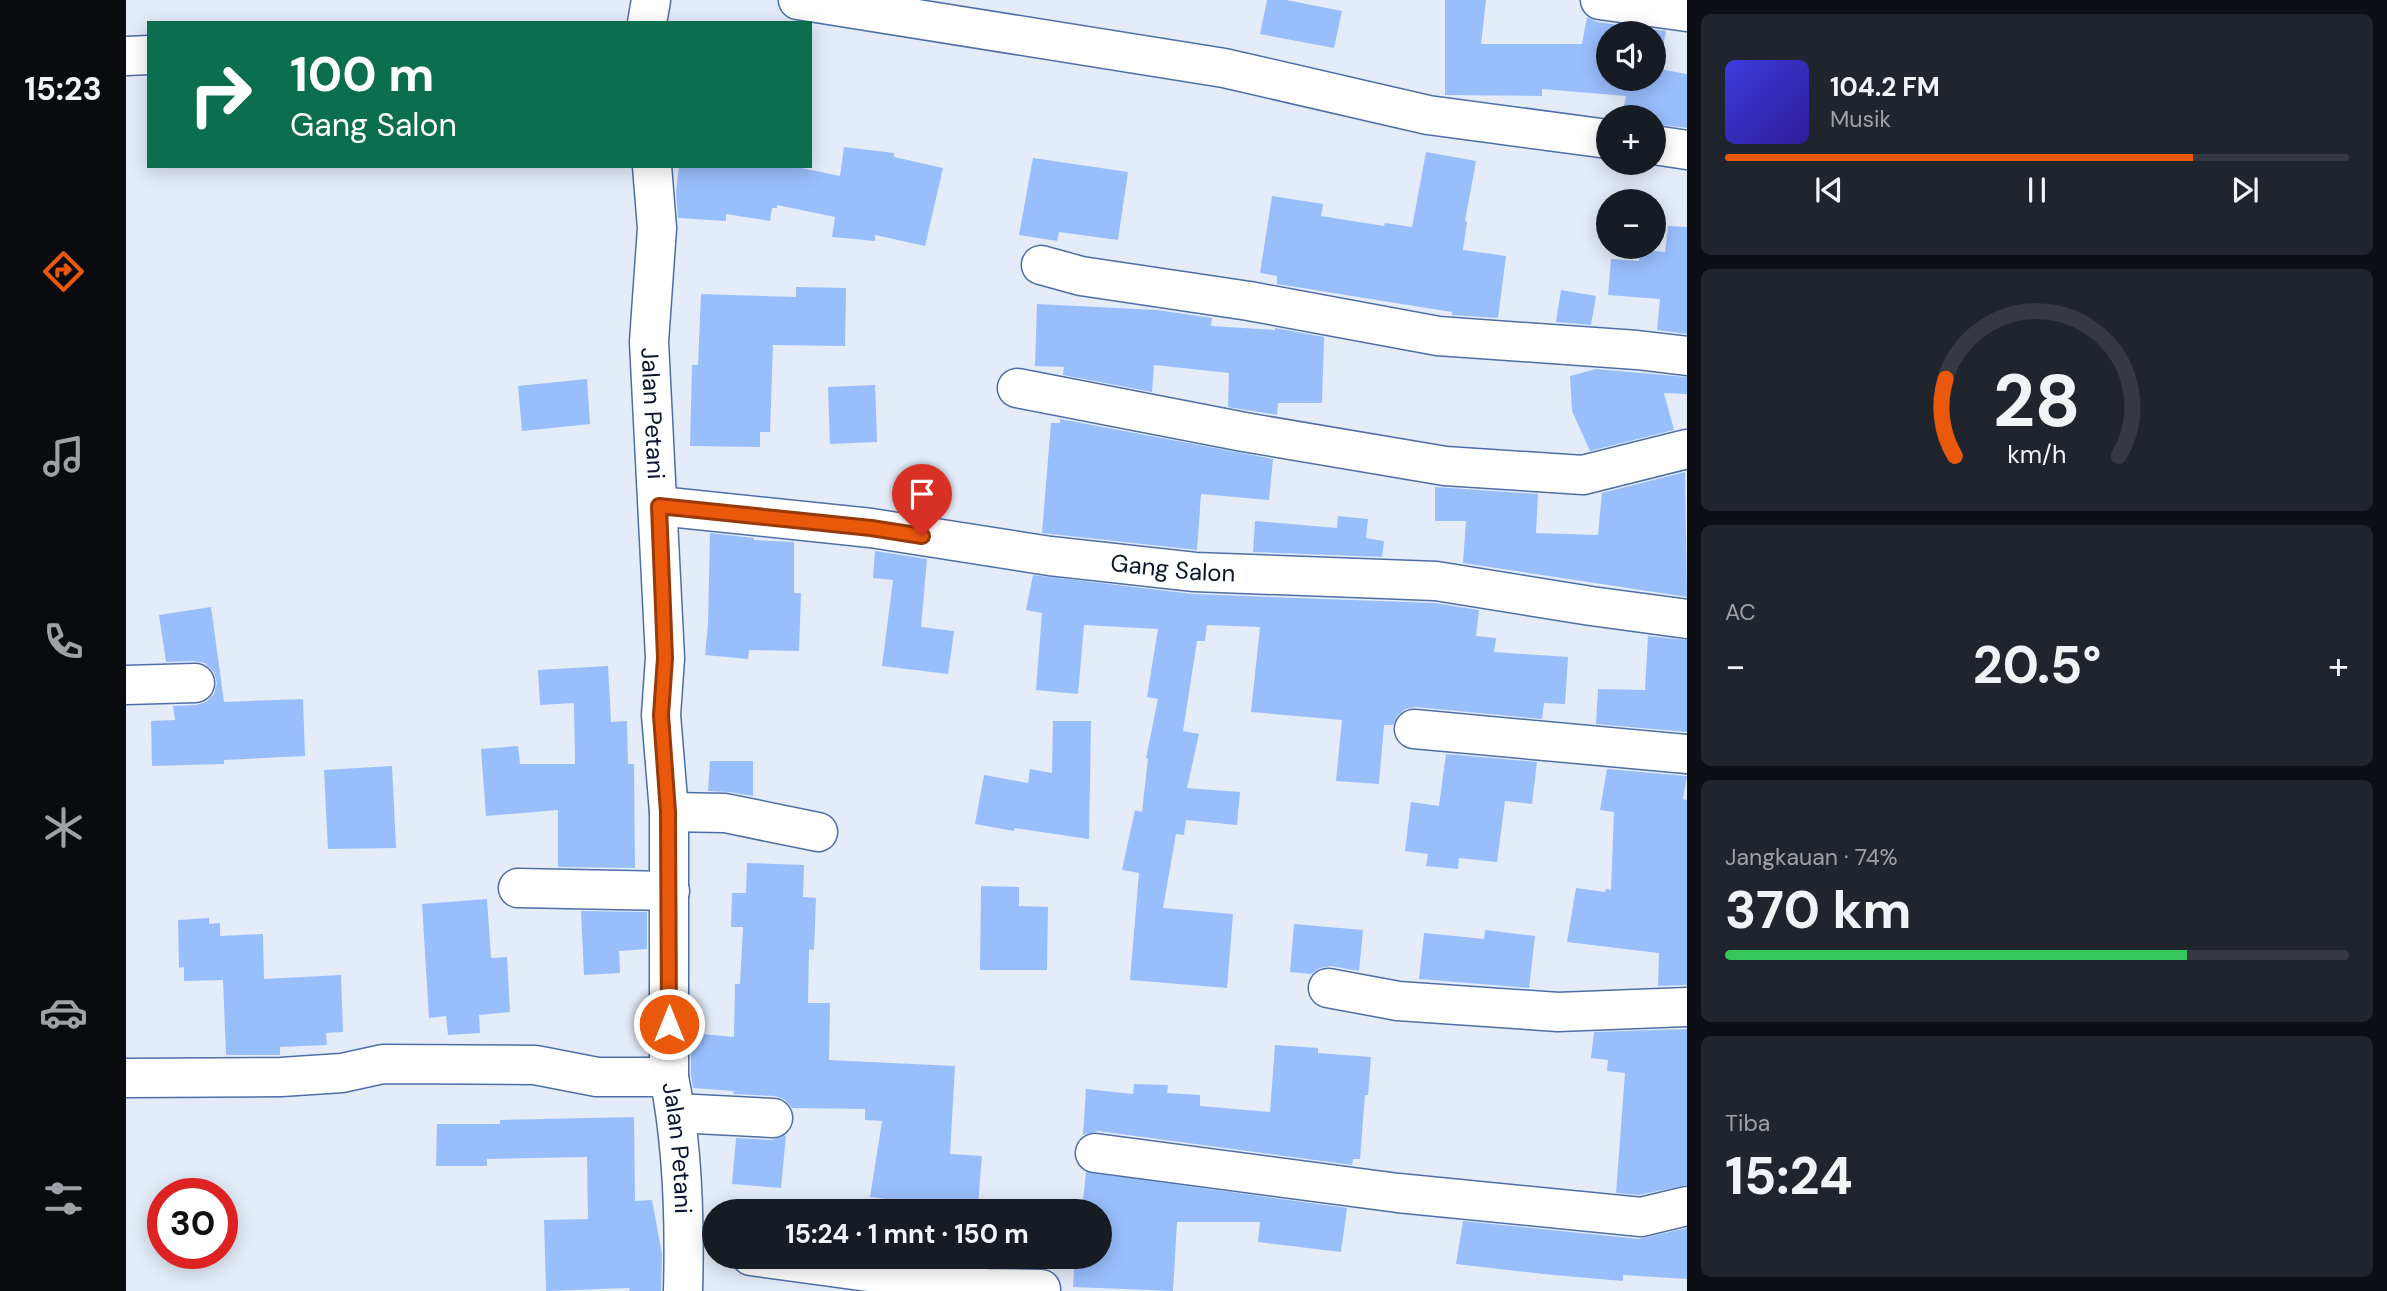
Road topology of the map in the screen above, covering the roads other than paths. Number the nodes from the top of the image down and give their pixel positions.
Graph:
1 (650, 0) edge
2 (798, 0) edge
3 (1600, 0) edge
4 (1687, 12) edge
5 (647, 21) edge
6 (126, 55) edge
7 (147, 55) edge
8 (1596, 137) edge
9 (1666, 146) edge
10 (1687, 149) edge
11 (652, 168) edge
12 (1041, 265) dead end
13 (1687, 356) edge
14 (1017, 388) dead end
15 (1687, 449) edge
16 (659, 506) junction
17 (1687, 619) edge
18 (195, 683) dead end
19 (126, 685) edge
20 (1414, 729) dead end
21 (1687, 754) edge
22 (668, 812) junction
23 (818, 832) dead end
24 (519, 888) dead end
25 (670, 891) junction
26 (1328, 988) dead end
27 (1687, 1007) edge
28 (126, 1077) edge
29 (669, 1077) junction
30 (676, 1114) junction
31 (773, 1118) dead end
32 (1095, 1153) dead end
33 (1687, 1206) edge
34 (699, 1249) edge
35 (846, 1269) edge
36 (1041, 1289) edge
37 (683, 1291) edge

1 - 5 street
2 - 8 street
3 - 4 street
6 - 7 street
9 - 10 street
11 - 16 street, Jalan Petani
12 - 13 street
14 - 15 street
16 - 17 street, Gang Salon
16 - 22 street, Jalan Petani
18 - 19 street
20 - 21 street
22 - 23 street
22 - 25 street, Jalan Petani
24 - 25 street
25 - 29 street, Jalan Petani
26 - 27 street
28 - 29 street
29 - 30 street, Jalan Petani
30 - 31 street
30 - 34 street, Jalan Petani
32 - 33 street
34 - 37 street, Jalan Petani
35 - 36 street

